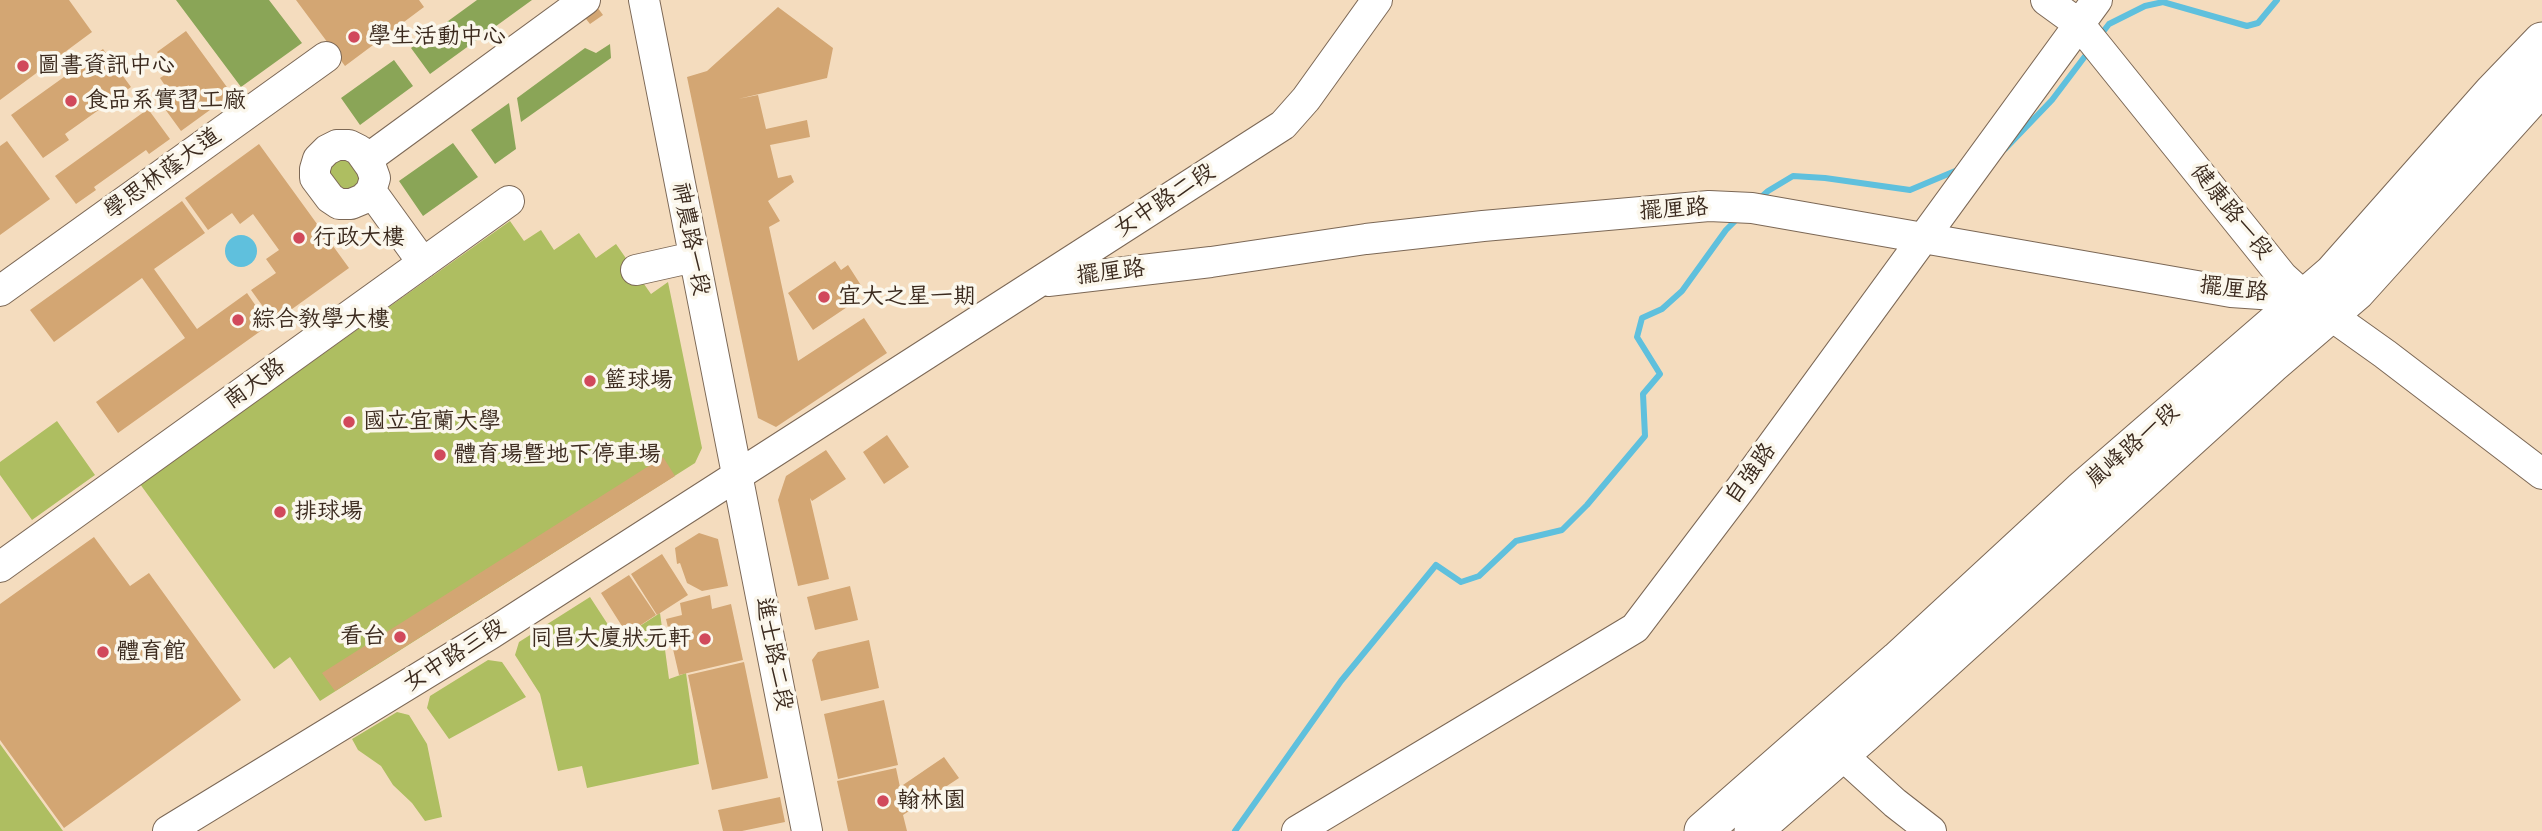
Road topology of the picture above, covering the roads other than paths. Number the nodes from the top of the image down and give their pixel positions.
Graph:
1 (585, 0) edge
2 (644, 0) edge
3 (1377, 0) edge
4 (2046, 0) edge
5 (2097, 0) edge
6 (2079, 24) junction
7 (2542, 41) edge
8 (326, 57) dead end
9 (2542, 86) edge
10 (366, 160) junction
11 (371, 191) junction
12 (509, 201) dead end
13 (1920, 239) junction
14 (694, 257) junction
15 (423, 263) junction
16 (636, 270) dead end
17 (1040, 282) junction
18 (0, 291) edge
19 (2318, 306) junction
20 (2542, 474) edge
21 (738, 477) junction
22 (0, 567) edge
23 (1829, 742) junction
24 (168, 831) edge
25 (807, 831) edge
26 (1297, 831) edge
27 (1703, 831) edge
28 (1753, 831) edge
29 (1931, 831) edge

1 - 10 street
2 - 14 street, 神農路一段
3 - 17 street, 女中路二段
4 - 6 street, 健康路一段
5 - 6 street, 自強路
6 - 13 street, 自強路
6 - 19 street, 健康路一段
7 - 19 main road, 嵐峰路一段
8 - 18 street, 學思林蔭大道
9 - 19 main road, 嵐峰路一段
10 - 11 street
10 - 11 street
11 - 15 street
12 - 15 street, 南大路
13 - 17 street, 擺厘路
13 - 19 street, 擺厘路
13 - 26 street, 自強路
14 - 16 street
14 - 21 street, 神農路一段
15 - 22 street, 南大路
17 - 21 street, 女中路二段
19 - 20 street, 健康路一段
19 - 23 main road, 嵐峰路一段
21 - 24 street, 女中路三段
21 - 25 street, 進士路二段
23 - 27 main road, 嵐峰路一段
23 - 28 main road, 嵐峰路一段
23 - 29 street

